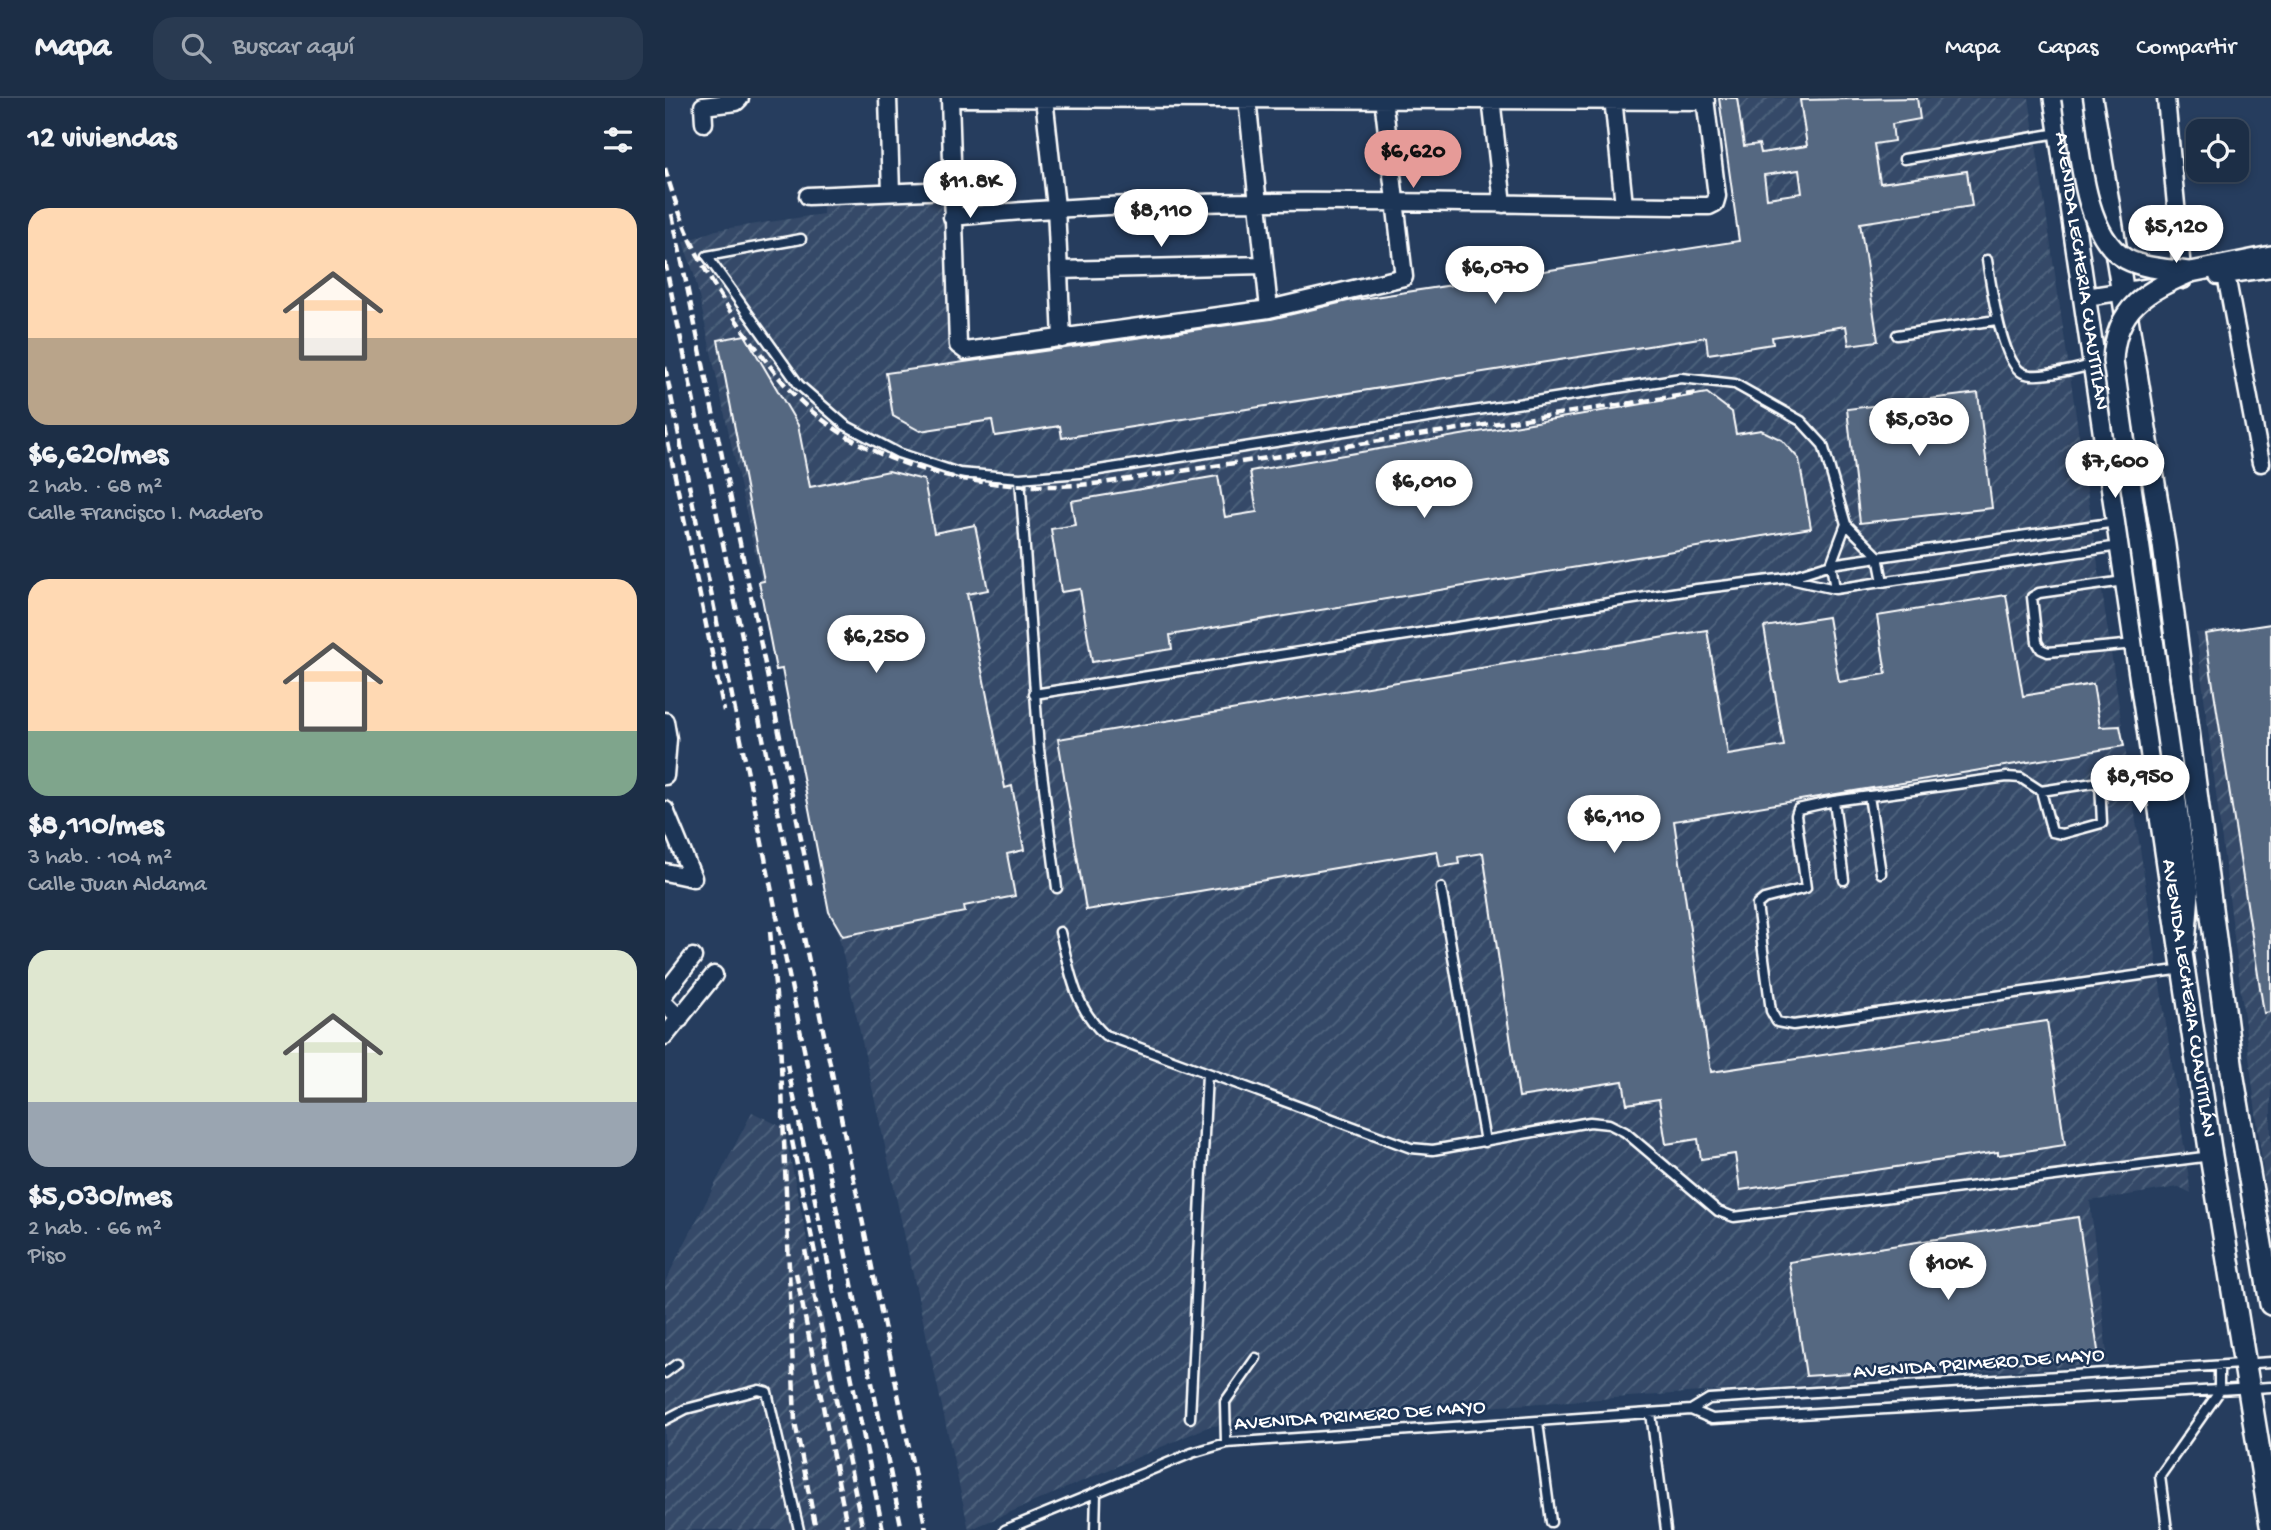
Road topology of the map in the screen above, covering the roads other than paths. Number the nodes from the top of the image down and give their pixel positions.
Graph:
1 (740, 98) edge
2 (888, 98) edge
3 (950, 98) edge
4 (960, 98) edge
5 (1044, 98) edge
6 (2055, 98) edge
7 (2072, 98) edge
8 (2091, 98) edge
9 (2166, 98) edge
10 (1247, 99) edge
11 (1383, 99) edge
12 (1492, 99) edge
13 (1613, 99) edge
14 (1706, 99) edge
15 (704, 123) dead end
16 (2061, 133) junction
17 (1904, 159) dead end
18 (951, 190) junction
19 (891, 192) junction
20 (808, 196) dead end
21 (1256, 202) junction
22 (1396, 203) junction
23 (1503, 204) junction
24 (1623, 205) junction
25 (1056, 207) junction
26 (952, 217) junction
27 (801, 239) dead end
28 (2115, 250) junction
29 (2271, 256) edge
30 (2081, 258) junction
31 (1987, 260) dead end
32 (1263, 265) junction
33 (2271, 268) edge
34 (1059, 270) junction
35 (2226, 275) junction
36 (2187, 277) junction
37 (2123, 292) junction
38 (2086, 297) junction
39 (1269, 309) junction
40 (1996, 320) junction
41 (1897, 335) dead end
42 (1062, 339) junction
43 (2096, 364) junction
44 (2262, 463) dead end
45 (1020, 478) junction
46 (2119, 521) junction
47 (1846, 524) junction
48 (2123, 546) junction
49 (1878, 556) junction
50 (1831, 564) junction
51 (1787, 578) junction
52 (2127, 580) junction
53 (1883, 582) junction
54 (1835, 589) junction
55 (2136, 643) junction
56 (1034, 694) junction
57 (665, 721) edge
58 (2155, 774) junction
59 (665, 776) edge
60 (2100, 782) junction
61 (2041, 791) junction
62 (1869, 796) junction
63 (1834, 801) junction
64 (665, 810) edge
65 (665, 872) edge
66 (1881, 873) dead end
67 (1844, 880) dead end
68 (1057, 888) dead end
69 (1441, 888) dead end
70 (1060, 932) dead end
71 (694, 957) dead end
72 (2183, 969) junction
73 (714, 975) dead end
74 (665, 993) edge
75 (665, 1004) edge
76 (680, 1019) junction
77 (665, 1036) edge
78 (1207, 1074) junction
79 (1485, 1142) junction
80 (2211, 1156) junction
81 (2271, 1304) edge
82 (1256, 1358) dead end
83 (2271, 1362) edge
84 (677, 1364) dead end
85 (2247, 1366) junction
86 (2219, 1368) junction
87 (665, 1373) edge
88 (2261, 1389) edge
89 (2219, 1392) junction
90 (1691, 1410) junction
91 (1651, 1413) junction
92 (1190, 1418) dead end
93 (665, 1420) edge
94 (1538, 1422) junction
95 (1226, 1443) junction
96 (1096, 1493) junction
97 (1551, 1522) dead end
98 (2271, 1525) edge
99 (799, 1530) edge
100 (1005, 1530) edge
101 (1095, 1530) edge
102 (1666, 1530) edge
103 (2167, 1530) edge

1 - 15 street
2 - 19 street
3 - 18 street
4 - 5 street
5 - 10 street
5 - 25 street
6 - 16 main road, AVENIDA LECHERIA CUAUTITLÁN
7 - 36 street, bridge
8 - 28 main road, AVENIDA LECHERIA CUAUTITLÁN
9 - 36 street
10 - 11 street
10 - 21 street
11 - 12 street
11 - 22 street
12 - 13 street
12 - 23 street
13 - 14 street
13 - 24 street
14 - 24 street
16 - 17 lane
16 - 30 main road, AVENIDA LECHERIA CUAUTITLÁN
18 - 19 street
18 - 26 street
19 - 20 street
21 - 22 street
21 - 25 street
21 - 32 street
22 - 23 street
22 - 39 street
23 - 24 street
25 - 26 street
25 - 34 street
26 - 42 street
27 - 45 lane
28 - 30 main road
28 - 37 main road, AVENIDA LECHERIA CUAUTITLÁN
29 - 36 street
30 - 38 main road, AVENIDA LECHERIA CUAUTITLÁN
31 - 40 lane
32 - 34 street
32 - 39 street
33 - 35 street
34 - 42 street
35 - 36 street
35 - 44 street
36 - 37 street
36 - 72 street, bridge
37 - 38 street
37 - 81 main road, AVENIDA LECHERIA CUAUTITLÁN
38 - 43 main road, AVENIDA LECHERIA CUAUTITLÁN
39 - 42 street
40 - 41 lane
40 - 43 lane
43 - 46 main road, AVENIDA LECHERIA CUAUTITLÁN
45 - 47 lane
45 - 56 lane
46 - 48 main road, AVENIDA LECHERIA CUAUTITLÁN
46 - 49 lane
47 - 49 lane
47 - 50 lane
48 - 52 main road, AVENIDA LECHERIA CUAUTITLÁN
48 - 53 lane
49 - 50 lane
49 - 53 lane
50 - 51 lane
50 - 54 lane
51 - 54 lane
51 - 56 lane
52 - 55 main road, AVENIDA LECHERIA CUAUTITLÁN
52 - 55 lane
53 - 54 lane
55 - 58 main road, AVENIDA LECHERIA CUAUTITLÁN
56 - 68 lane
57 - 59 street
58 - 60 lane
58 - 72 main road, AVENIDA LECHERIA CUAUTITLÁN
60 - 61 lane
60 - 61 lane
61 - 62 lane
62 - 63 lane
62 - 66 lane
63 - 67 lane
63 - 72 lane
64 - 65 street
69 - 79 lane
70 - 78 lane
71 - 74 street
72 - 80 main road, AVENIDA LECHERIA CUAUTITLÁN
73 - 76 street
75 - 76 street
76 - 77 street
78 - 79 lane
78 - 92 lane
79 - 80 lane
80 - 85 main road, AVENIDA LECHERIA CUAUTITLÁN
82 - 95 lane
83 - 85 lane, AVENIDA PRIMERO DE MAYO
84 - 87 lane
85 - 86 lane, AVENIDA PRIMERO DE MAYO
85 - 88 main road, AVENIDA LECHERIA CUAUTITLÁN
86 - 89 lane
86 - 90 lane, AVENIDA PRIMERO DE MAYO
88 - 89 lane, AVENIDA PRIMERO DE MAYO
88 - 98 main road, AVENIDA LECHERIA CUAUTITLÁN
89 - 90 lane, AVENIDA PRIMERO DE MAYO
89 - 103 lane
90 - 91 lane, AVENIDA PRIMERO DE MAYO
91 - 94 lane, AVENIDA PRIMERO DE MAYO
91 - 102 lane
93 - 99 lane
94 - 95 lane, AVENIDA PRIMERO DE MAYO
94 - 97 lane
95 - 96 lane, AVENIDA PRIMERO DE MAYO
96 - 100 lane, AVENIDA PRIMERO DE MAYO
96 - 101 lane

